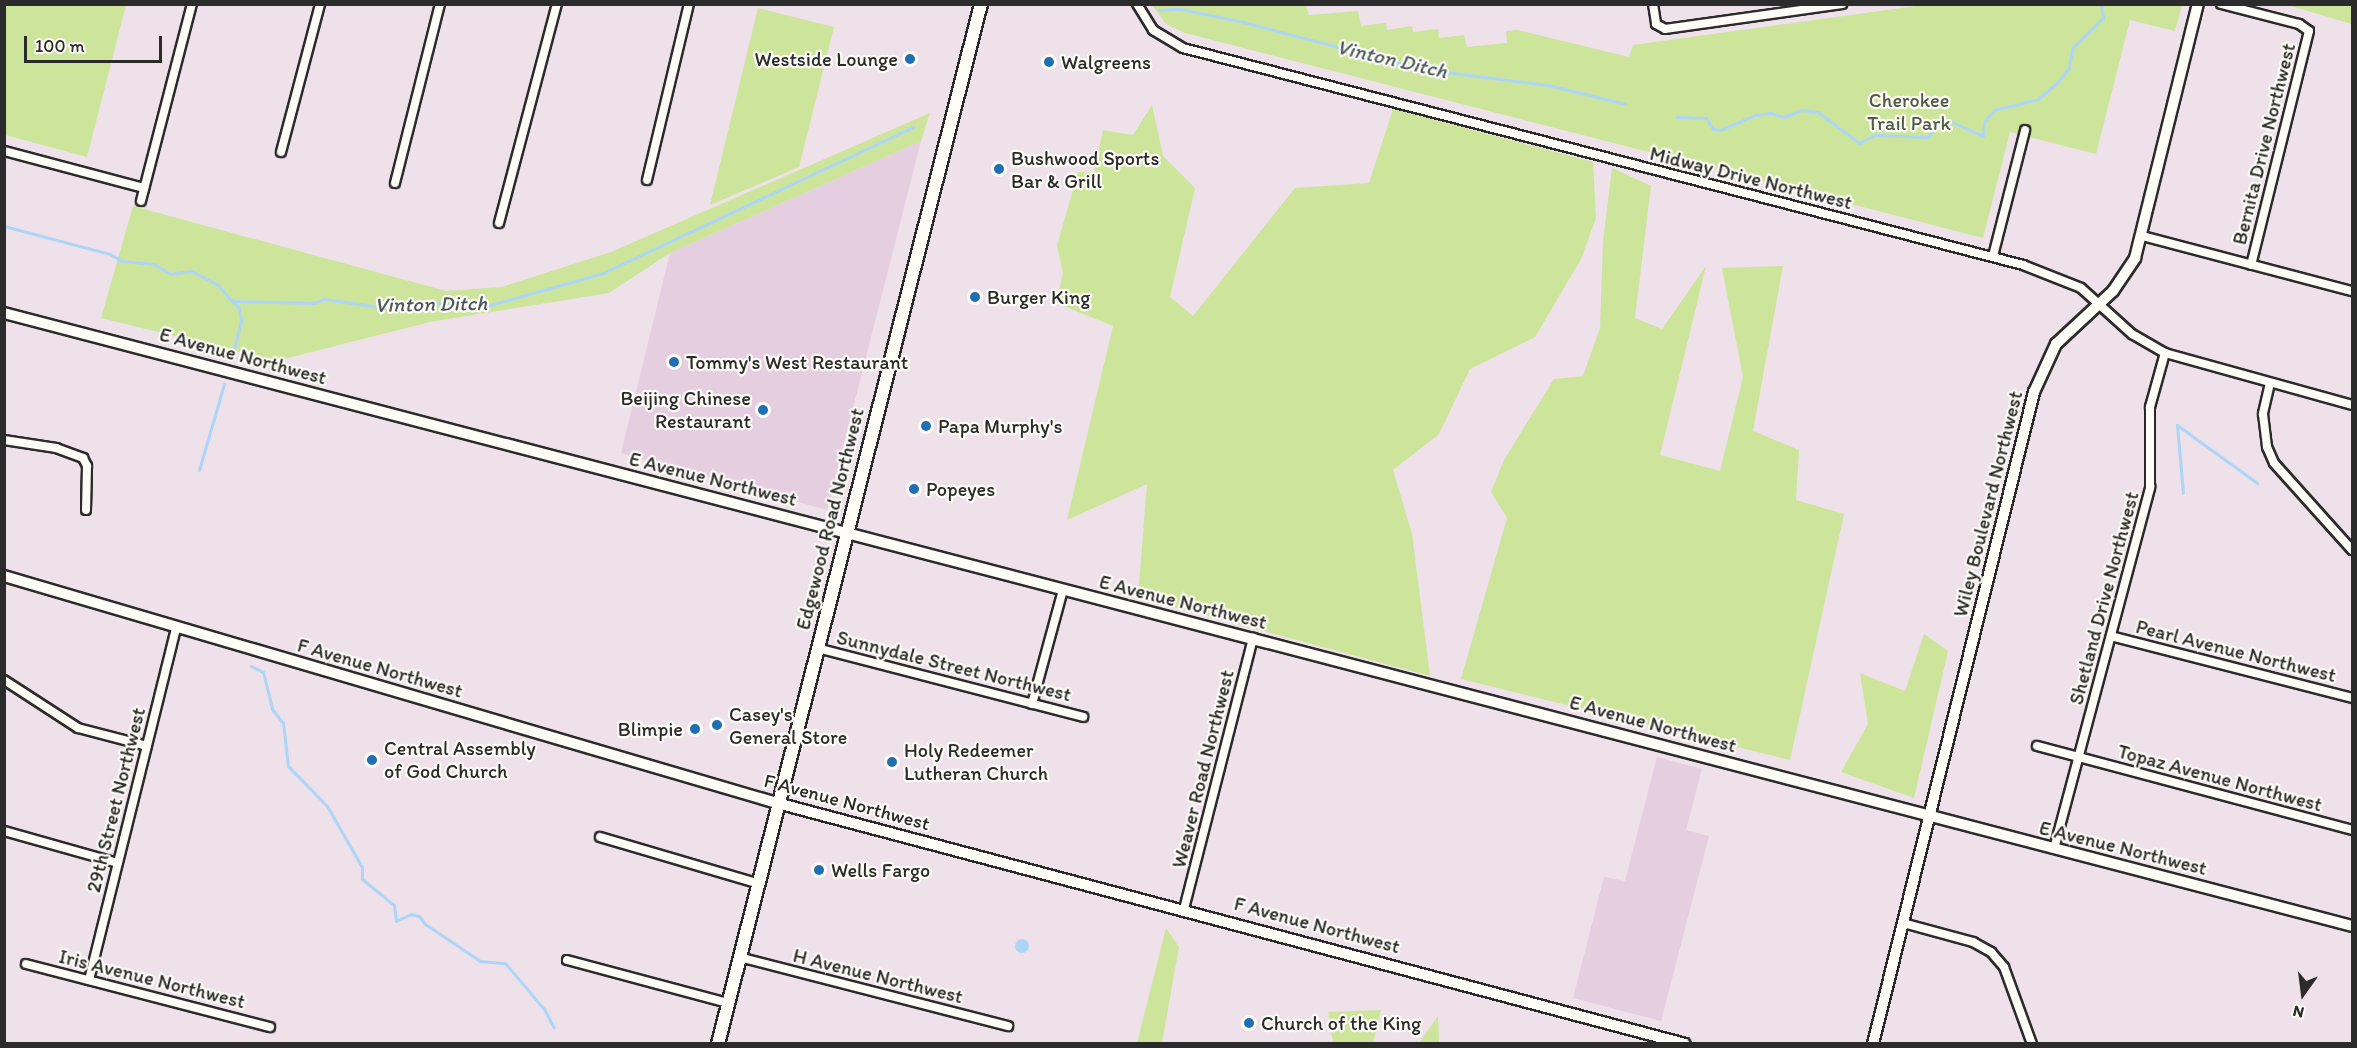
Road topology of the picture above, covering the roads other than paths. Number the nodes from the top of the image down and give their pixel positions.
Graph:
1 (192, 4) edge
2 (320, 4) edge
3 (440, 4) edge
4 (557, 4) edge
5 (689, 4) edge
6 (981, 4) edge
7 (1137, 4) edge
8 (1653, 4) edge
9 (1842, 4) edge
10 (2198, 4) edge
11 (2221, 4) edge
12 (2025, 130) dead end
13 (4, 151) edge
14 (282, 152) dead end
15 (647, 180) dead end
16 (395, 183) dead end
17 (144, 188) junction
18 (141, 201) dead end
19 (500, 223) dead end
20 (2142, 236) junction
21 (1993, 256) junction
22 (2251, 265) junction
23 (2352, 291) edge
24 (2099, 303) junction
25 (4, 313) edge
26 (2165, 353) junction
27 (2270, 383) junction
28 (2352, 405) edge
29 (4, 440) edge
30 (86, 510) dead end
31 (847, 533) junction
32 (2352, 550) edge
33 (4, 576) edge
34 (1063, 590) junction
35 (176, 628) junction
36 (2111, 636) junction
37 (1253, 638) junction
38 (817, 648) junction
39 (4, 680) edge
40 (2352, 698) edge
41 (1032, 704) junction
42 (1083, 717) dead end
43 (147, 746) junction
44 (2037, 746) dead end
45 (2079, 758) junction
46 (777, 803) junction
47 (1928, 816) junction
48 (2352, 830) edge
49 (4, 831) edge
50 (600, 837) dead end
51 (2054, 849) junction
52 (118, 863) junction
53 (756, 884) junction
54 (1184, 909) junction
55 (1903, 923) junction
56 (2352, 926) edge
57 (739, 957) junction
58 (567, 960) dead end
59 (26, 964) dead end
60 (89, 980) junction
61 (728, 1003) junction
62 (1008, 1026) dead end
63 (270, 1027) dead end
64 (718, 1044) edge
65 (1685, 1044) edge
66 (1873, 1044) edge
67 (2032, 1044) edge

1 - 17 street
2 - 14 street
3 - 16 street
4 - 19 street
5 - 15 street
6 - 31 main road, Edgewood Road Northwest
7 - 21 street, Midway Drive Northwest
8 - 9 street
10 - 20 street, Wiley Boulevard Northwest
11 - 22 street, Bernita Drive Northwest
12 - 21 street
13 - 17 street
17 - 18 street
20 - 22 street
20 - 24 street, Wiley Boulevard Northwest
21 - 24 street, Midway Drive Northwest
22 - 23 street
24 - 26 street, Midway Drive Northwest
24 - 47 street, Wiley Boulevard Northwest
25 - 31 street, E Avenue Northwest
26 - 27 street, Midway Drive Northwest
26 - 36 street, Shetland Drive Northwest
27 - 28 street, Midway Drive Northwest
27 - 32 street
29 - 30 street
31 - 34 street, E Avenue Northwest
31 - 38 main road, Edgewood Road Northwest
33 - 35 street, F Avenue Northwest
34 - 37 street, E Avenue Northwest
34 - 41 street
35 - 43 street, 29th Street Northwest
35 - 46 street, F Avenue Northwest
36 - 40 street, Pearl Avenue Northwest
36 - 45 street, Shetland Drive Northwest
37 - 47 street, E Avenue Northwest
37 - 54 street, Weaver Road Northwest
38 - 41 street, Sunnydale Street Northwest
38 - 46 main road, Edgewood Road Northwest
39 - 43 street
41 - 42 street, Sunnydale Street Northwest
43 - 52 street, 29th Street Northwest
44 - 45 street, Topaz Avenue Northwest
45 - 48 street, Topaz Avenue Northwest
45 - 51 street, Shetland Drive Northwest
46 - 53 main road, Edgewood Road Northwest
46 - 54 street, F Avenue Northwest
47 - 51 street, E Avenue Northwest
47 - 55 street, Wiley Boulevard Northwest
49 - 52 street
50 - 53 street
51 - 56 street, E Avenue Northwest
52 - 60 street, 29th Street Northwest
53 - 57 main road, Edgewood Road Northwest
54 - 65 street, F Avenue Northwest
55 - 66 street, Wiley Boulevard Northwest
55 - 67 street
57 - 61 main road, Edgewood Road Northwest
57 - 62 street, H Avenue Northwest
58 - 61 street
59 - 60 street, Iris Avenue Northwest
60 - 63 street, Iris Avenue Northwest
61 - 64 main road, Edgewood Road Northwest

